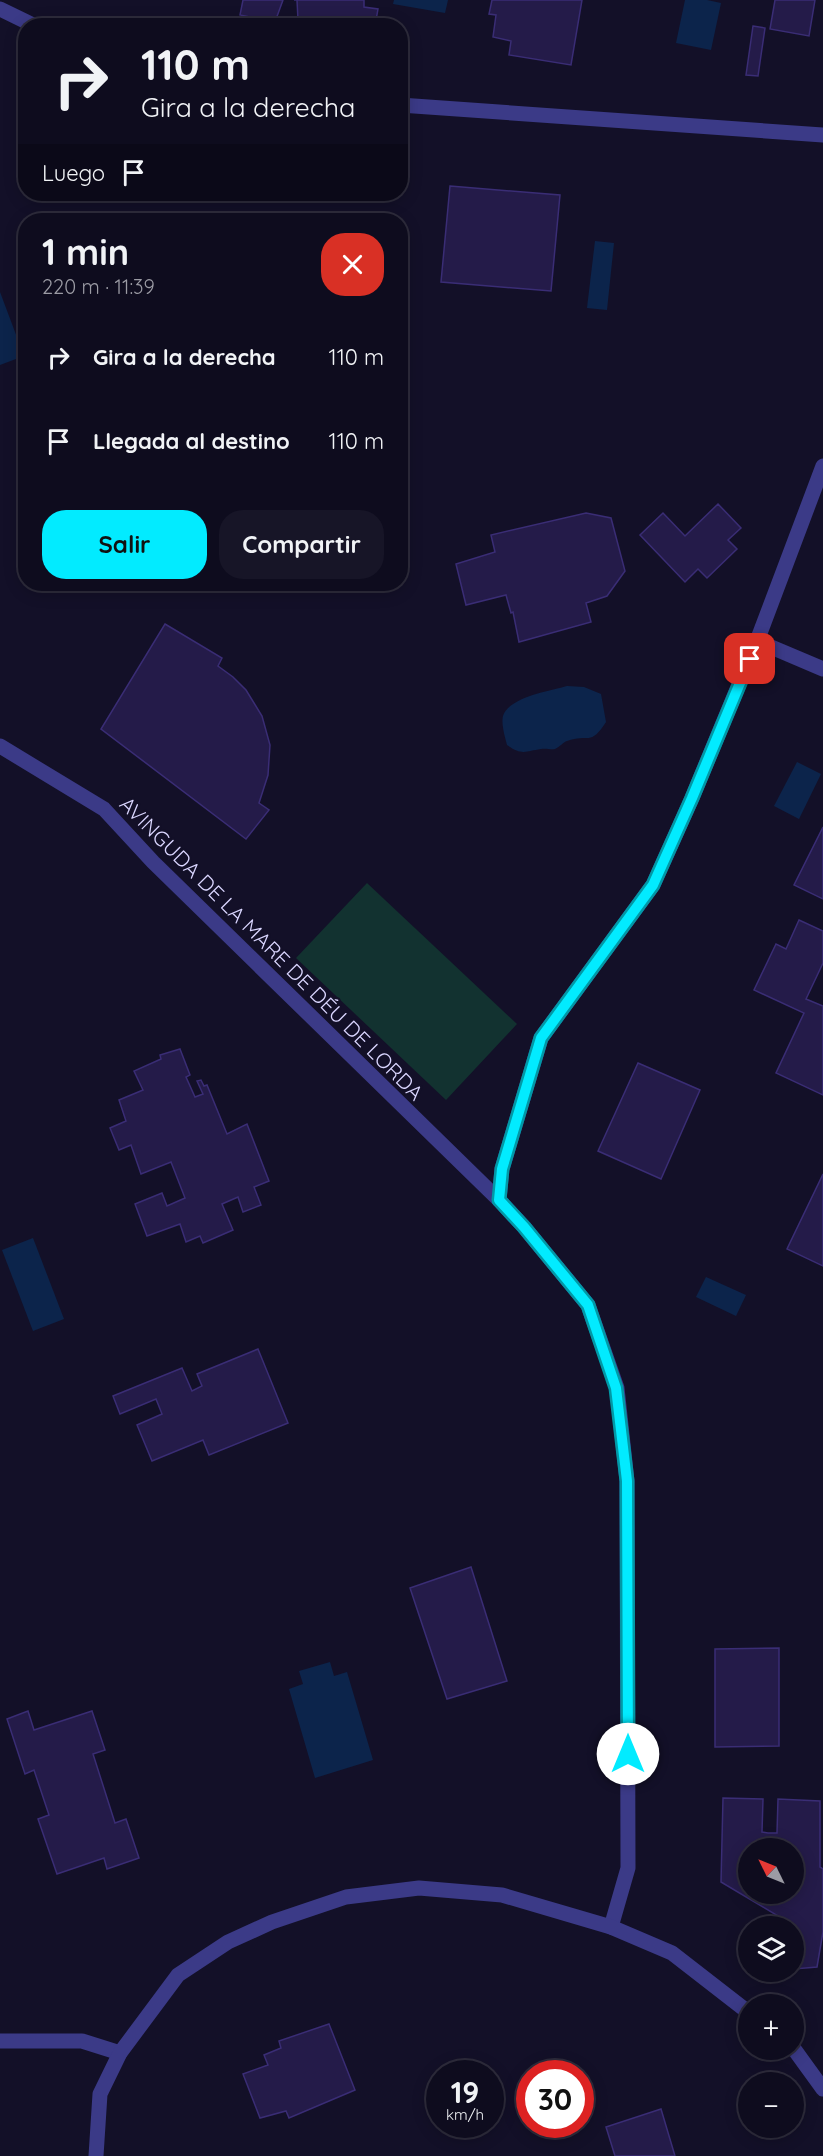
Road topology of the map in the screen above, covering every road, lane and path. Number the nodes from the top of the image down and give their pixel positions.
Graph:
1 (0, 9) edge
2 (19, 18) edge
3 (408, 106) edge
4 (823, 135) edge
5 (823, 466) edge
6 (757, 641) junction
7 (823, 669) edge
8 (0, 746) edge
9 (499, 1200) junction
10 (611, 1927) junction
11 (738, 2004) edge
12 (0, 2041) edge
13 (120, 2053) junction
14 (802, 2060) edge
15 (823, 2089) edge
16 (96, 2156) edge

1 - 2 street
3 - 4 street
5 - 6 street
6 - 7 street
6 - 9 street
8 - 9 street, AVINGUDA DE LA MARE DE DÉU DE LORDA
9 - 10 street, AVINGUDA DE LA MARE DE DÉU DE LORDA
10 - 11 street
10 - 13 street
12 - 13 street
13 - 16 street
14 - 15 street

